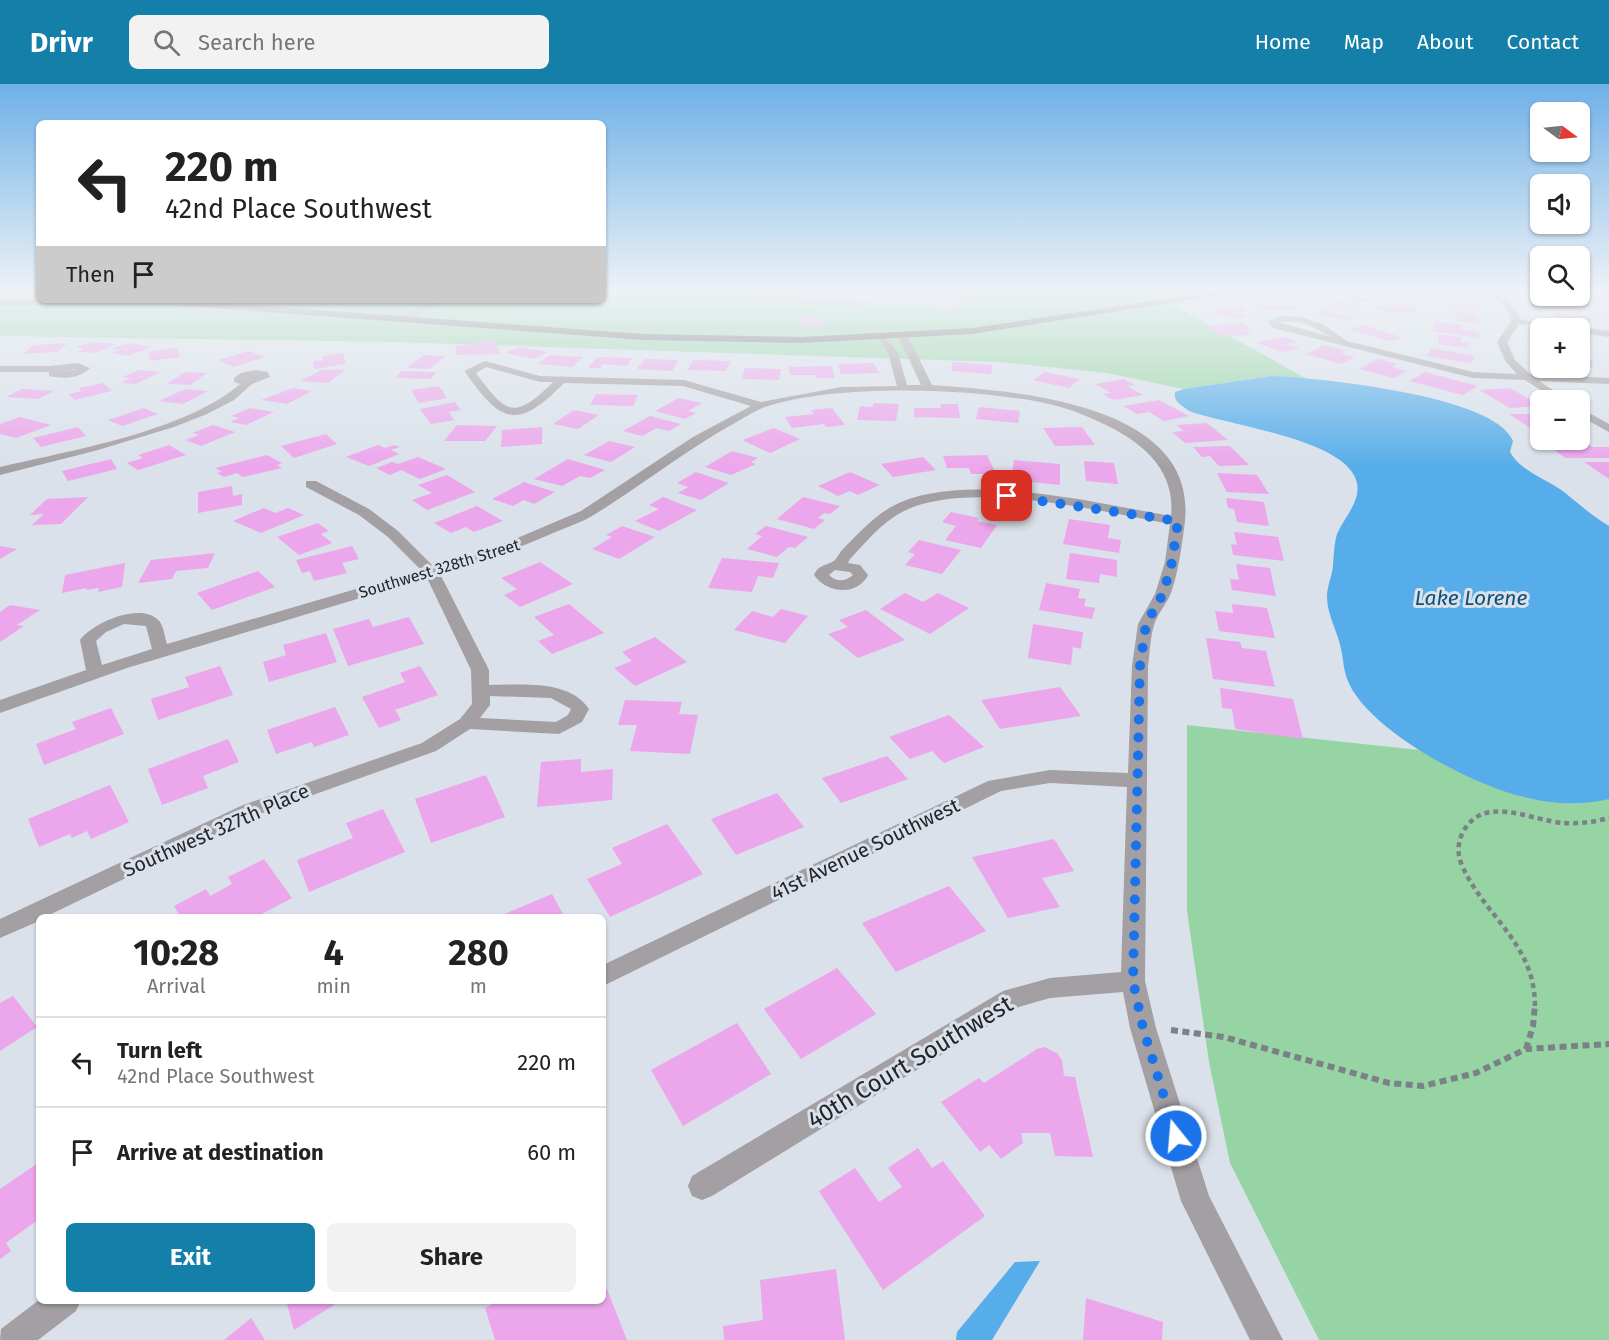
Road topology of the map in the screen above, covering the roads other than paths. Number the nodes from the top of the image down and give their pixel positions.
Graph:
1 (892, 351) edge
2 (910, 351) edge
3 (1376, 351) edge
4 (1504, 351) edge
5 (0, 369) edge
6 (57, 369) dead end
7 (1527, 377) junction
8 (561, 380) junction
9 (1609, 381) edge
10 (248, 382) dead end
11 (903, 388) junction
12 (928, 388) junction
13 (1547, 390) edge
14 (760, 405) junction
15 (1590, 417) edge
16 (1609, 429) edge
17 (0, 471) edge
18 (311, 484) dead end
19 (1178, 521) junction
20 (840, 565) dead end
21 (432, 573) junction
22 (161, 652) junction
23 (95, 672) junction
24 (482, 698) junction
25 (0, 707) edge
26 (466, 723) junction
27 (1139, 781) junction
28 (0, 929) edge
29 (606, 975) edge
30 (1133, 981) junction
31 (702, 1186) dead end
32 (60, 1304) edge
33 (12, 1340) edge
34 (1267, 1340) edge

1 - 11 street
2 - 12 street
3 - 7 street
4 - 7 street
5 - 6 street
7 - 9 street
7 - 13 street
8 - 8 street
8 - 14 street
10 - 17 street
11 - 12 street
11 - 14 street
12 - 19 street
14 - 21 street, Southwest 328th Street
15 - 16 street
18 - 21 street
19 - 20 street
19 - 27 street
21 - 22 street, Southwest 328th Street
21 - 24 street
22 - 23 street, Southwest 328th Street
22 - 23 street
23 - 25 street, Southwest 328th Street
24 - 26 street, Southwest 327th Place
24 - 26 street
26 - 28 street, Southwest 327th Place
27 - 29 street, 41st Avenue Southwest
27 - 30 street
30 - 31 street, 40th Court Southwest
30 - 34 street
32 - 33 street

